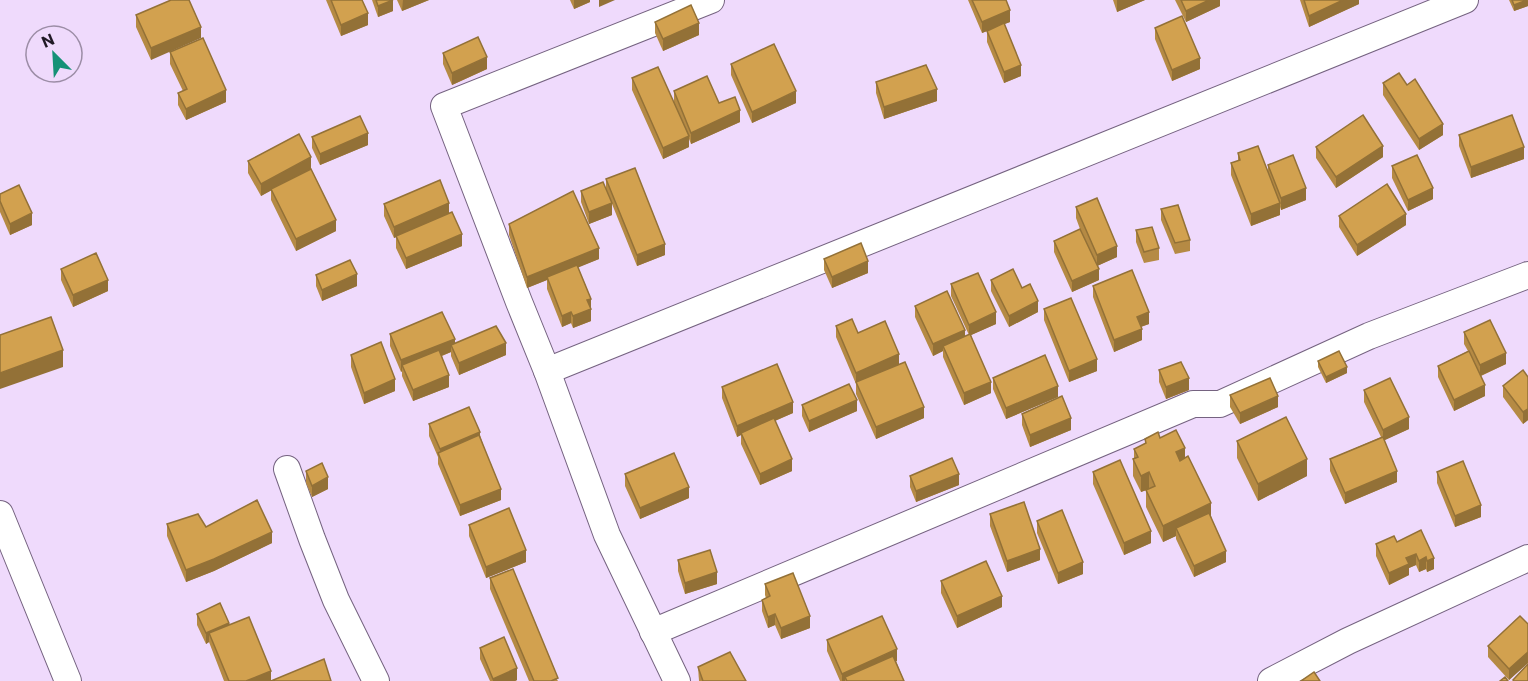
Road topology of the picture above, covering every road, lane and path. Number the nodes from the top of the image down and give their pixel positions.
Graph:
1 (711, 0) edge
2 (1465, 0) edge
3 (1528, 274) edge
4 (547, 371) junction
5 (287, 469) dead end
6 (0, 514) edge
7 (1528, 558) edge
8 (653, 633) junction
9 (68, 681) edge
10 (376, 681) edge
11 (677, 681) edge
12 (1271, 681) edge

1 - 4 street
2 - 4 street
3 - 8 street
4 - 8 street
5 - 10 street
6 - 9 street
7 - 12 street
8 - 11 street

